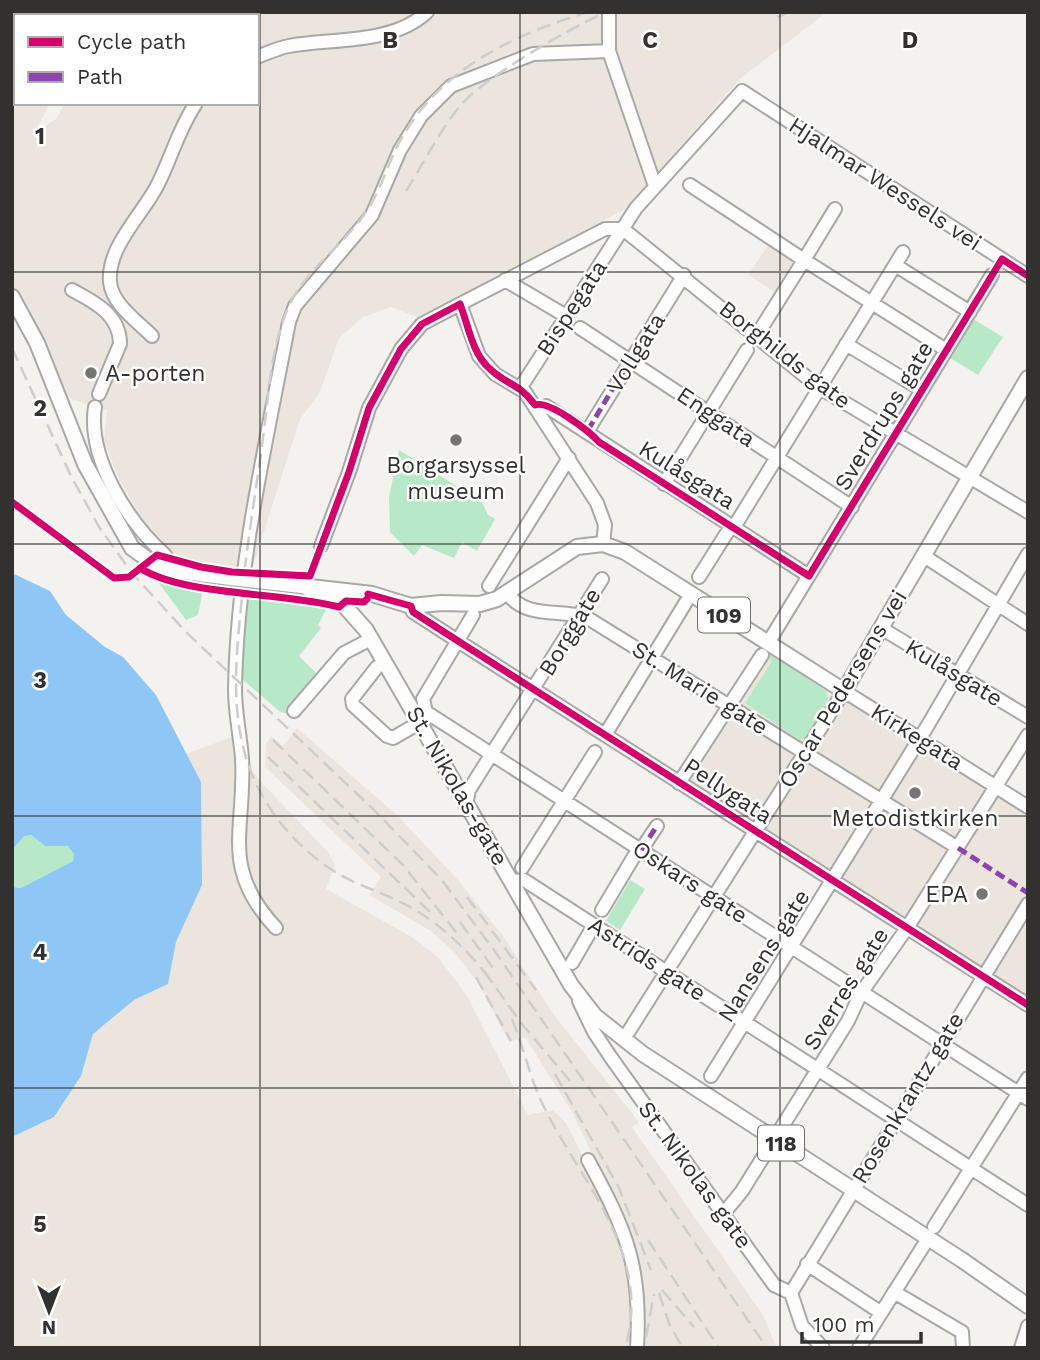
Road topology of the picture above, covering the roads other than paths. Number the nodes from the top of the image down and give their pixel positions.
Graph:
1 (427, 12) edge
2 (609, 12) edge
3 (609, 51) junction
4 (259, 56) edge
5 (742, 91) joint
6 (196, 105) edge
7 (690, 185) dead end
8 (655, 186) junction
9 (835, 209) dead end
10 (623, 229) junction
11 (903, 252) dead end
12 (804, 260) junction
13 (895, 265) junction
14 (684, 275) junction
15 (992, 275) dead end
16 (1028, 276) edge
17 (505, 281) junction
18 (72, 290) dead end
19 (13, 298) edge
20 (460, 304) junction
21 (870, 304) junction
22 (970, 312) junction
23 (566, 316) junction
24 (580, 328) dead end
25 (757, 335) junction
26 (152, 336) dead end
27 (846, 344) junction
28 (747, 350) dead end
29 (946, 350) junction
30 (630, 360) junction
31 (1028, 378) edge
32 (521, 387) junction
33 (820, 388) junction
34 (922, 390) junction
35 (546, 406) dead end
36 (708, 412) junction
37 (588, 430) junction
38 (895, 436) junction
39 (569, 457) junction
40 (776, 458) junction
41 (971, 478) junction
42 (664, 484) junction
43 (852, 507) junction
44 (1028, 512) edge
45 (734, 527) junction
46 (603, 544) junction
47 (321, 546) dead end
48 (1028, 554) edge
49 (924, 556) junction
50 (163, 566) junction
51 (809, 576) junction
52 (699, 577) dead end
53 (602, 579) dead end
54 (257, 581) junction
55 (489, 586) dead end
56 (307, 588) junction
57 (358, 593) junction
58 (508, 593) junction
59 (686, 602) dead end
60 (998, 604) junction
61 (411, 606) junction
62 (473, 615) dead end
63 (579, 615) junction
64 (1028, 624) edge
65 (881, 628) junction
66 (369, 634) junction
67 (458, 641) junction
68 (765, 649) junction
69 (652, 658) junction
70 (385, 663) junction
71 (957, 676) junction
72 (535, 689) junction
73 (844, 691) junction
74 (730, 706) junction
75 (294, 711) dead end
76 (421, 716) junction
77 (1028, 717) edge
78 (605, 735) junction
79 (1028, 735) edge
80 (919, 740) junction
81 (595, 752) dead end
82 (804, 753) junction
83 (492, 755) junction
84 (679, 783) junction
85 (996, 787) junction
86 (564, 801) junction
87 (881, 802) junction
88 (466, 804) junction
89 (1028, 807) edge
90 (657, 826) dead end
91 (756, 832) junction
92 (958, 848) junction
93 (640, 849) junction
94 (522, 868) dead end
95 (512, 881) junction
96 (832, 881) junction
97 (714, 897) junction
98 (1028, 904) edge
99 (601, 910) dead end
100 (594, 925) junction
101 (276, 928) dead end
102 (907, 928) junction
103 (792, 948) junction
104 (572, 962) dead end
105 (667, 971) junction
106 (983, 977) junction
107 (575, 992) junction
108 (861, 993) junction
109 (1028, 1005) edge
110 (744, 1023) junction
111 (629, 1031) dead end
112 (940, 1045) junction
113 (817, 1070) junction
114 (711, 1076) dead end
115 (1028, 1078) edge
116 (1023, 1096) edge
117 (895, 1119) junction
118 (774, 1139) junction
119 (588, 1160) dead end
120 (970, 1169) junction
121 (853, 1189) junction
122 (1028, 1205) edge
123 (724, 1213) junction
124 (934, 1227) dead end
125 (924, 1245) dead end
126 (807, 1264) junction
127 (996, 1283) junction
128 (894, 1292) junction
129 (791, 1293) junction
130 (1028, 1297) edge
131 (1028, 1307) edge
132 (880, 1312) junction
133 (1028, 1326) edge
134 (637, 1348) edge
135 (823, 1348) edge
136 (859, 1348) edge
137 (963, 1348) edge
138 (1021, 1348) edge

1 - 4 street
2 - 3 street
3 - 8 street
3 - 101 street
5 - 8 street, Bispegata
5 - 16 street, Hjalmar Wessels vei
6 - 26 street
7 - 12 street
8 - 10 street, Bispegata
9 - 12 street
10 - 14 street, Borghilds gate
10 - 17 street
10 - 23 street, Bispegata
11 - 13 street
12 - 21 street
12 - 25 street
13 - 21 street
13 - 22 street
14 - 25 street, Borghilds gate
14 - 30 street, Vollgata
15 - 22 street, Sverdrups gate
17 - 20 street
17 - 23 street
18 - 50 street
19 - 50 main road, 118
20 - 32 street
20 - 47 street
21 - 27 street
21 - 29 street
22 - 29 street, Sverdrups gate
23 - 32 street, Bispegata
24 - 30 street, Enggata
25 - 33 street, Borghilds gate
27 - 33 street
27 - 34 street
28 - 36 street
29 - 34 street, Sverdrups gate
30 - 36 street, Enggata
30 - 37 street, Vollgata
31 - 41 main road, Oscar Pedersens vei
32 - 39 street
33 - 38 street, Borghilds gate
33 - 40 street
34 - 38 street, Sverdrups gate
35 - 37 street, Kulåsgata
36 - 40 street, Enggata
36 - 42 street
37 - 42 street, Kulåsgata
38 - 41 street, Borghilds gate
38 - 43 street, Sverdrups gate
39 - 46 street
39 - 55 street
40 - 43 street, Enggata
40 - 45 street
41 - 44 street, Borghilds gate
41 - 49 main road, Oscar Pedersens vei
42 - 45 street, Kulåsgata
43 - 51 street, Sverdrups gate
45 - 51 street, Kulåsgata
45 - 52 street
46 - 58 main road
46 - 68 main road, Kirkegata / 109
48 - 60 street, Nansens gate
49 - 60 street
49 - 65 main road, Oscar Pedersens vei
50 - 54 main road, 118, bridge
51 - 68 street, Sverdrups gate
53 - 63 street, Borggate
54 - 56 main road, 118
54 - 57 main road, 118
56 - 57 main road, 118
56 - 66 main road, St. Nikolas-gate / 118
57 - 61 main road
57 - 66 main road, St. Nikolas-gate / 118
58 - 61 main road
58 - 63 street, St. Marie gate
59 - 69 street
60 - 64 street
60 - 71 street, Nansens gate
61 - 67 street, Pellygata
62 - 67 street
63 - 69 street, St. Marie gate
63 - 72 street, Borggate
65 - 71 street, Kulåsgate
65 - 73 main road, Oscar Pedersens vei
66 - 70 main road, St. Nikolas-gate / 118
66 - 75 street
67 - 72 street, Pellygata
67 - 76 street
68 - 73 main road, Kirkegata / 109
68 - 74 street, Sverdrups gate
69 - 74 street, St. Marie gate
69 - 78 street
70 - 76 main road, St. Nikolas-gate / 118
70 - 76 street
71 - 77 street, Kulåsgate
71 - 80 street, Nansens gate
72 - 78 street, Pellygata
72 - 83 street, Borggate
73 - 80 street, Kirkegata
73 - 82 street, Oscar Pedersens vei
74 - 82 street, St. Marie gate
74 - 84 street, Sverdrups gate
76 - 83 street, Oskars gate
76 - 88 main road, St. Nikolas-gate / 118
78 - 84 street, Pellygata
79 - 85 street, Sverres gate
80 - 85 street, Kirkegata
80 - 87 street, Nansens gate
81 - 86 street
82 - 87 street, St. Marie gate
82 - 91 street, Oscar Pedersens vei
83 - 86 street, Oskars gate
83 - 88 street, Borggate
84 - 91 street, Pellygata
85 - 89 street, Kirkegata
85 - 92 street, Sverres gate
86 - 93 street, Oskars gate
86 - 94 street
87 - 92 street, St. Marie gate
87 - 96 street, Nansens gate
88 - 95 main road, St. Nikolas-gate / 118
90 - 93 street
91 - 96 street, Pellygata
91 - 97 street, Oscar Pedersens vei
92 - 102 street, Sverres gate
93 - 97 street, Oskars gate
93 - 99 street
95 - 100 street, Astrids gate
95 - 107 main road, St. Nikolas-gate / 118
96 - 102 street, Pellygata
96 - 103 street, Nansens gate
97 - 103 street, Oskars gate
97 - 105 street, Oscar Pedersens vei
98 - 106 street, Rosenkrantz gate
100 - 104 street
100 - 105 street, Astrids gate
102 - 106 street, Pellygata
102 - 108 street, Sverres gate
103 - 108 street, Oskars gate
103 - 110 street, Nansens gate
105 - 110 street, Astrids gate
105 - 111 street, Oscar Pedersens vei
106 - 109 street, Pellygata
106 - 112 street, Rosenkrantz gate
107 - 118 main road, 118
107 - 123 street, St. Nikolas gate
108 - 112 street, Oskars gate
108 - 113 street, Sverres gate
110 - 113 street, Astrids gate
110 - 114 street, Nansens gate
112 - 116 street, Oskars gate
112 - 117 street, Rosenkrantz gate
113 - 117 street, Astrids gate
113 - 118 street, Sverres gate
115 - 116 street
116 - 120 street
117 - 120 street, Astrids gate
117 - 121 street, Rosenkrantz gate
118 - 121 main road, 118
118 - 123 street, Sverres gate
119 - 134 street
120 - 122 street, Astrids gate
120 - 124 street
121 - 126 street, Rosenkrantz gate
121 - 127 main road, 118
123 - 129 street, St. Nikolas gate
125 - 128 street
126 - 129 street, Rosenkrantz gate
126 - 132 street
127 - 130 main road, 118
127 - 131 main road, 118
128 - 132 street
128 - 137 street
129 - 135 street
132 - 136 street
133 - 138 street

